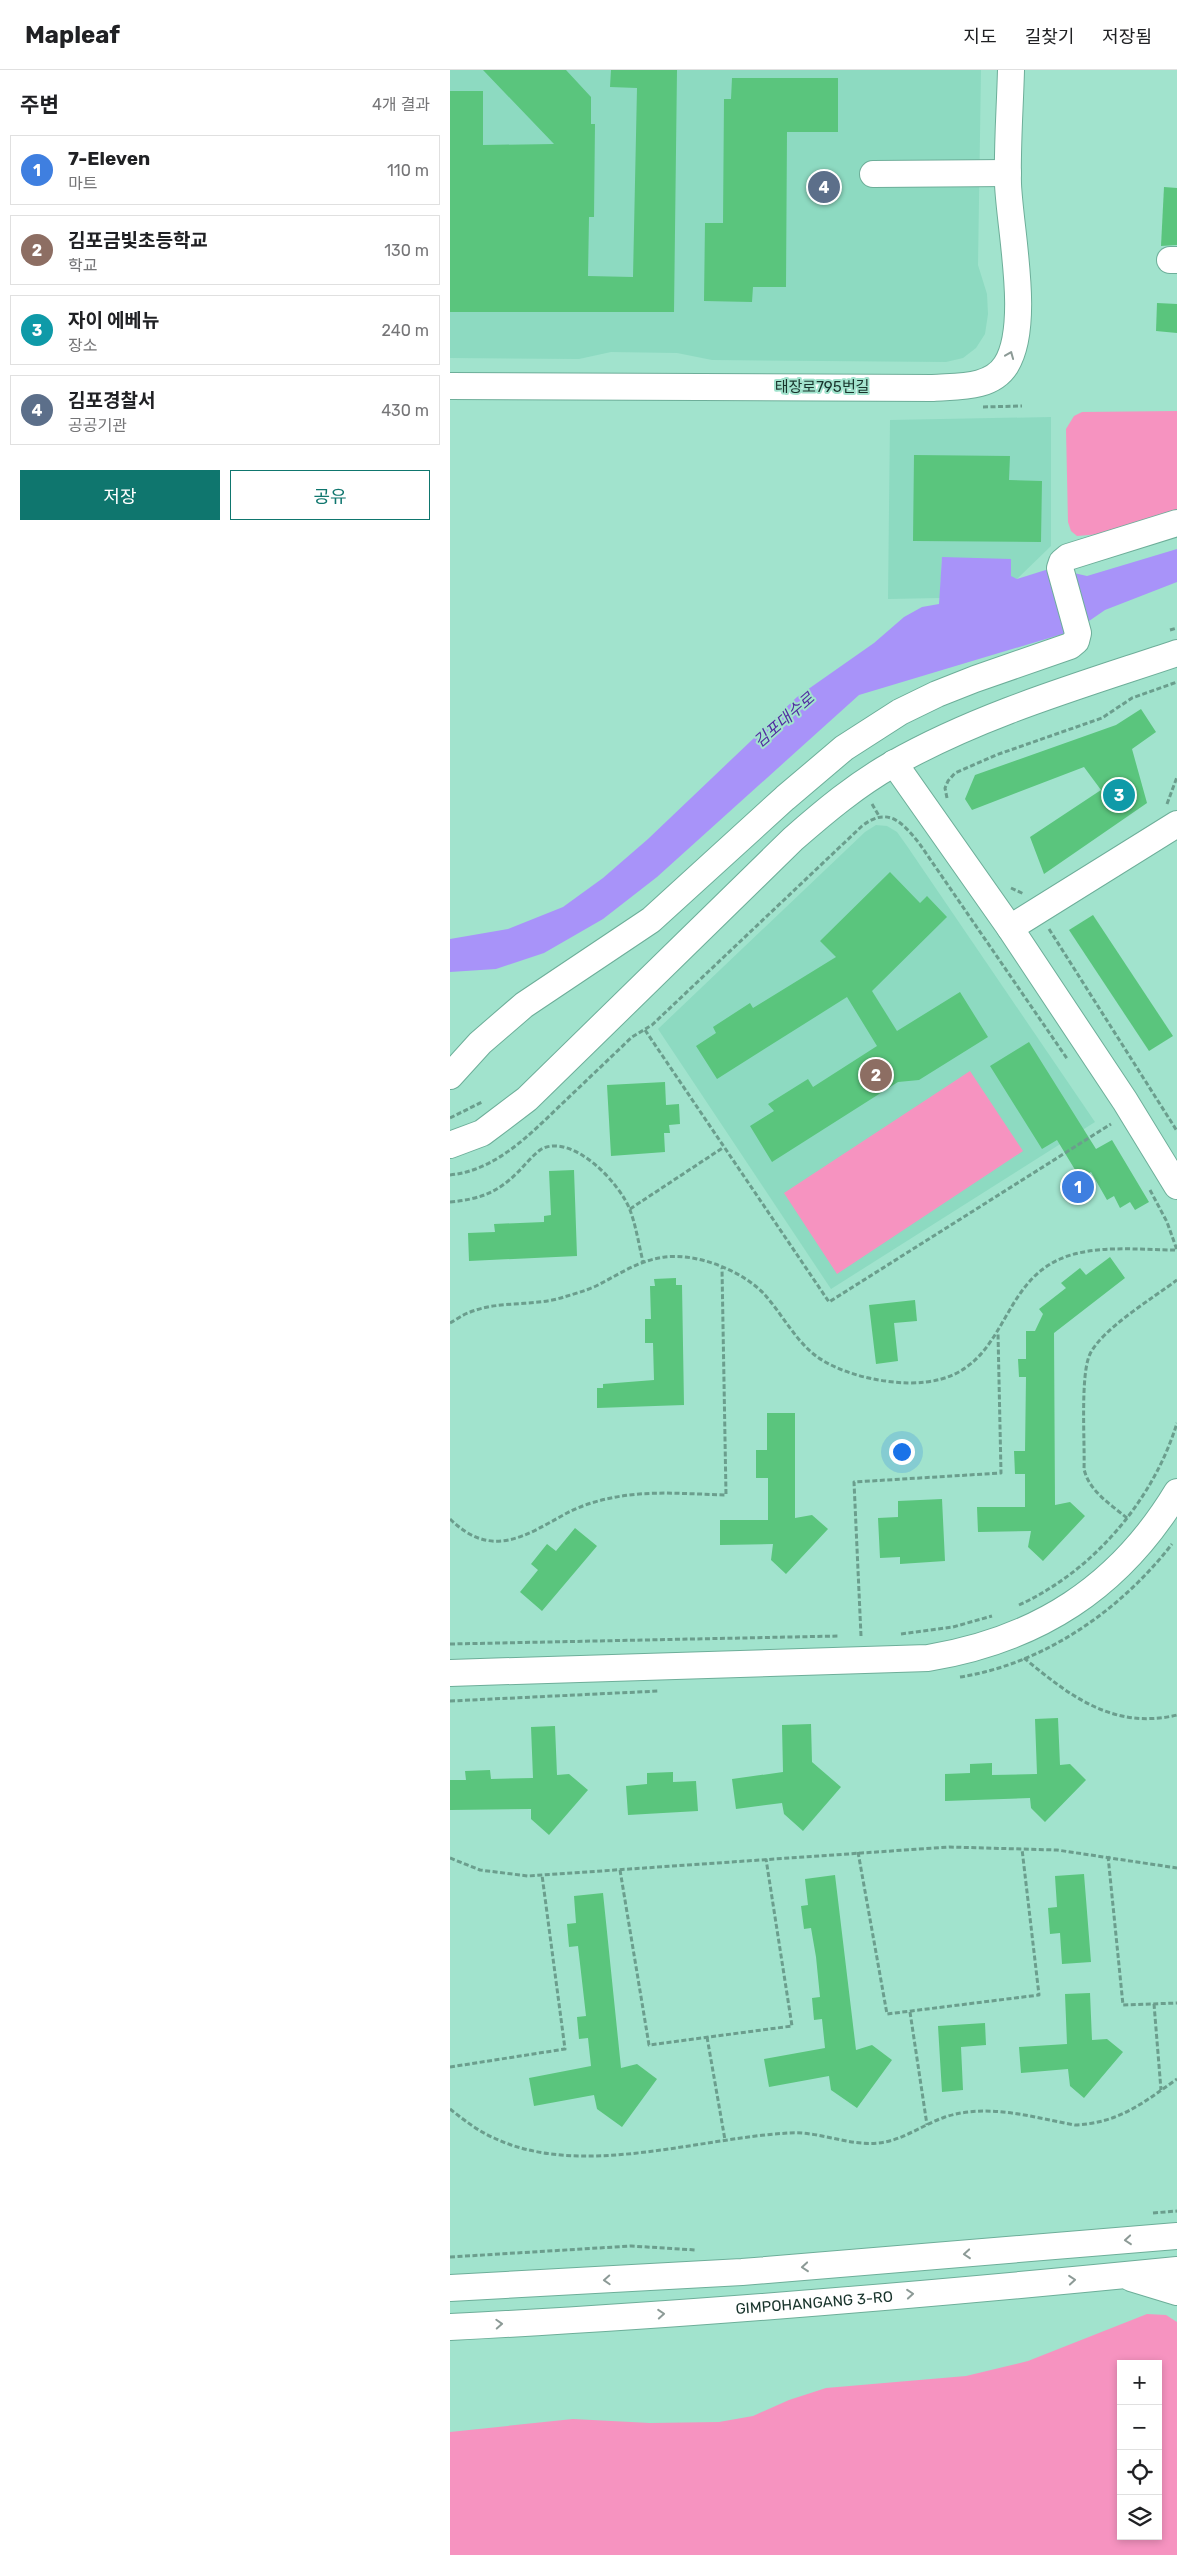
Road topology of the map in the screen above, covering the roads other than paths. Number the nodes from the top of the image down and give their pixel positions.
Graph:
1 (1011, 70) edge
2 (1008, 179) junction
3 (873, 180) dead end
4 (450, 371) edge
5 (450, 386) edge
6 (1177, 523) edge
7 (1177, 653) edge
8 (894, 763) junction
9 (1171, 816) edge
10 (1010, 928) junction
11 (450, 1076) edge
12 (450, 1145) edge
13 (1177, 1186) edge
14 (1177, 1492) edge
15 (450, 1673) edge
16 (1177, 2236) edge
17 (1177, 2270) edge
18 (1123, 2276) junction
19 (450, 2288) edge
20 (1177, 2292) edge
21 (450, 2327) edge

1 - 2 street, 태장로795번길
2 - 3 street
2 - 4 street, 태장로795번길
5 -> 2 street, 태장로795번길
6 - 11 street
7 - 8 street
8 - 10 street
8 - 12 street
9 - 10 street
10 - 13 street
14 - 15 street
16 -> 19 street
17 - 18 street, GIMPOHANGANG 3-RO
18 - 20 street
21 -> 18 street, GIMPOHANGANG 3-RO

